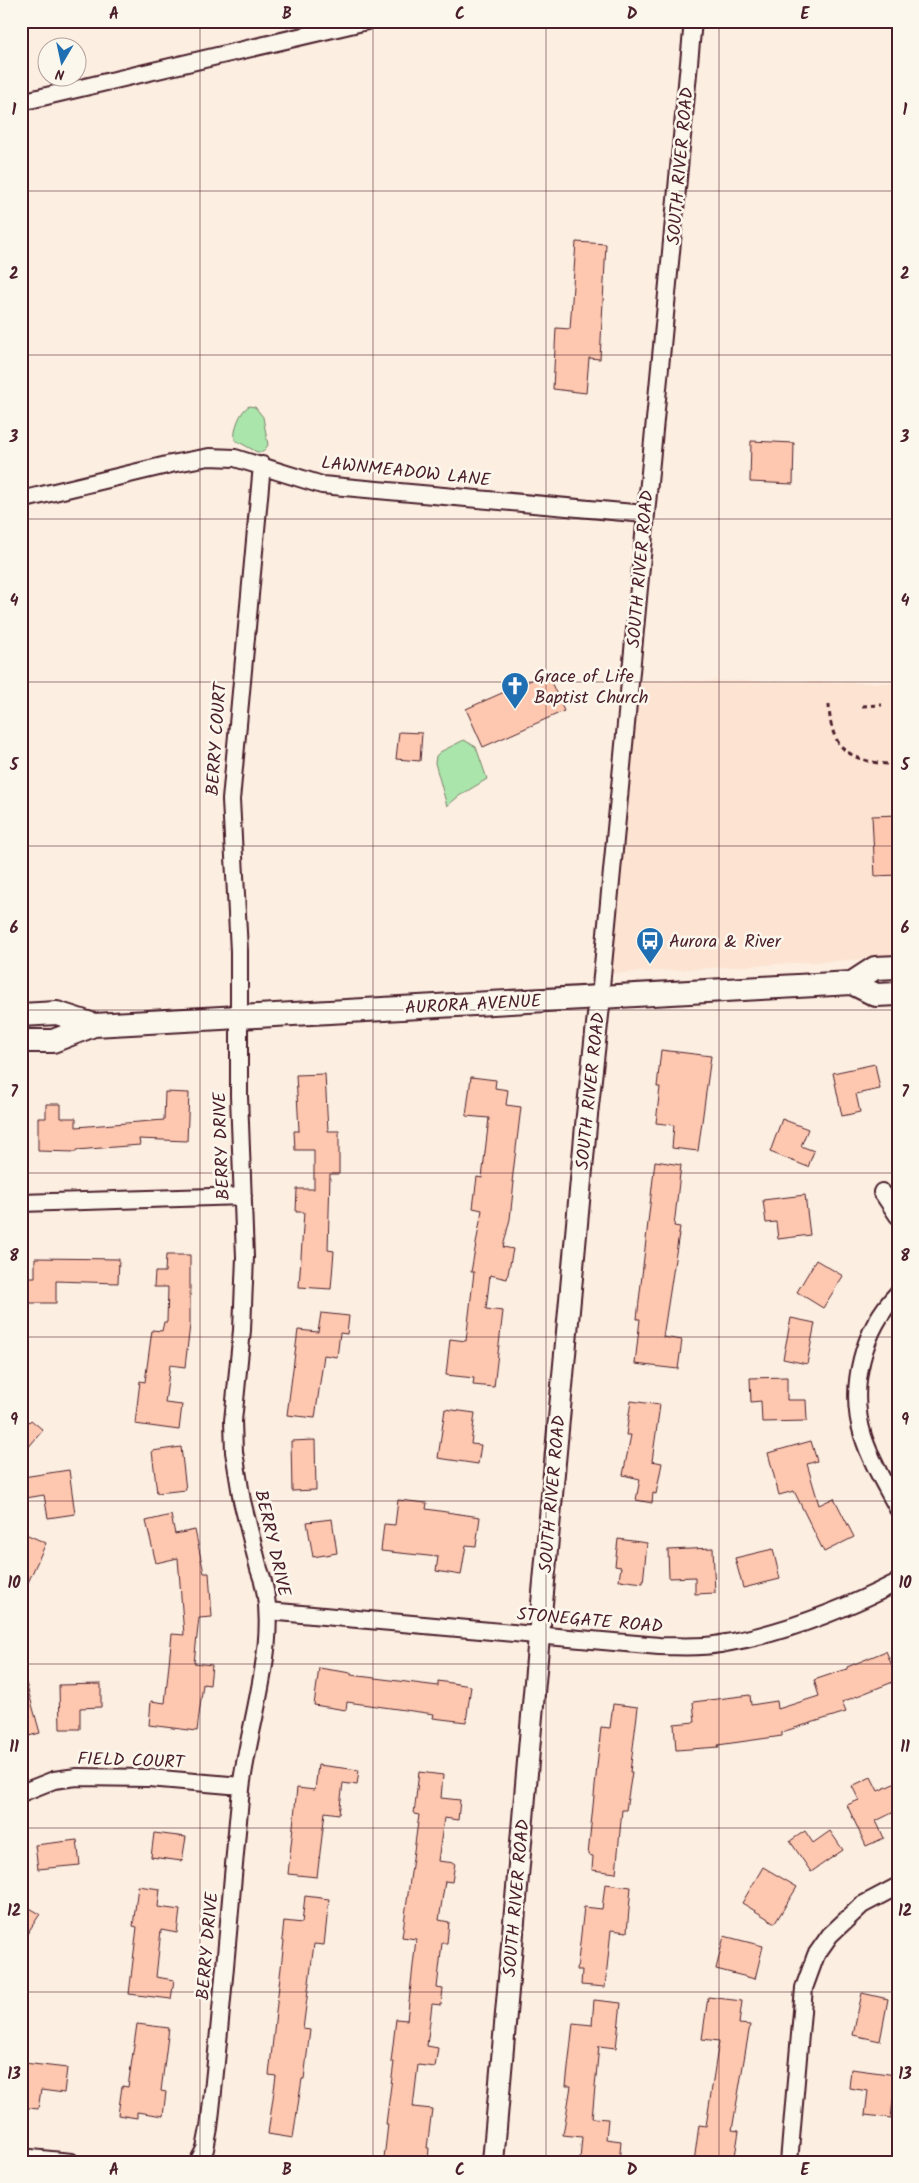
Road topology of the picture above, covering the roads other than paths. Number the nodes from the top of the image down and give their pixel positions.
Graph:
1 (367, 21) edge
2 (693, 21) edge
3 (21, 102) edge
4 (262, 465) junction
5 (21, 500) edge
6 (645, 514) junction
7 (898, 967) edge
8 (852, 983) junction
9 (898, 994) edge
10 (600, 997) junction
11 (21, 1015) edge
12 (239, 1018) junction
13 (94, 1025) junction
14 (21, 1041) edge
15 (882, 1192) dead end
16 (243, 1196) junction
17 (21, 1203) edge
18 (898, 1216) edge
19 (898, 1293) edge
20 (898, 1510) edge
21 (898, 1582) edge
22 (268, 1611) junction
23 (539, 1636) junction
24 (242, 1786) junction
25 (21, 1793) edge
26 (898, 1886) edge
27 (21, 2157) edge
28 (71, 2162) edge
29 (198, 2162) edge
30 (492, 2162) edge
31 (789, 2162) edge

1 - 3 street
2 - 6 street, SOUTH RIVER ROAD
4 - 5 street, LAWNMEADOW LANE
4 - 6 street, LAWNMEADOW LANE
4 - 12 street, BERRY COURT
6 - 10 street, SOUTH RIVER ROAD
7 - 8 main road, AURORA AVENUE
8 - 9 main road, AURORA AVENUE
8 - 10 main road, AURORA AVENUE
10 - 12 main road, AURORA AVENUE
10 - 23 street, SOUTH RIVER ROAD
11 - 13 main road, AURORA AVENUE
12 - 13 main road, AURORA AVENUE
12 - 16 street, BERRY DRIVE
13 - 14 main road, AURORA AVENUE
15 - 18 street
16 - 17 street
16 - 22 street, BERRY DRIVE
19 - 20 street
21 - 23 street, STONEGATE ROAD
22 - 23 street, STONEGATE ROAD
22 - 24 street, BERRY DRIVE
23 - 30 street, SOUTH RIVER ROAD
24 - 25 street, FIELD COURT
24 - 29 street, BERRY DRIVE
26 - 31 street
27 - 28 street

